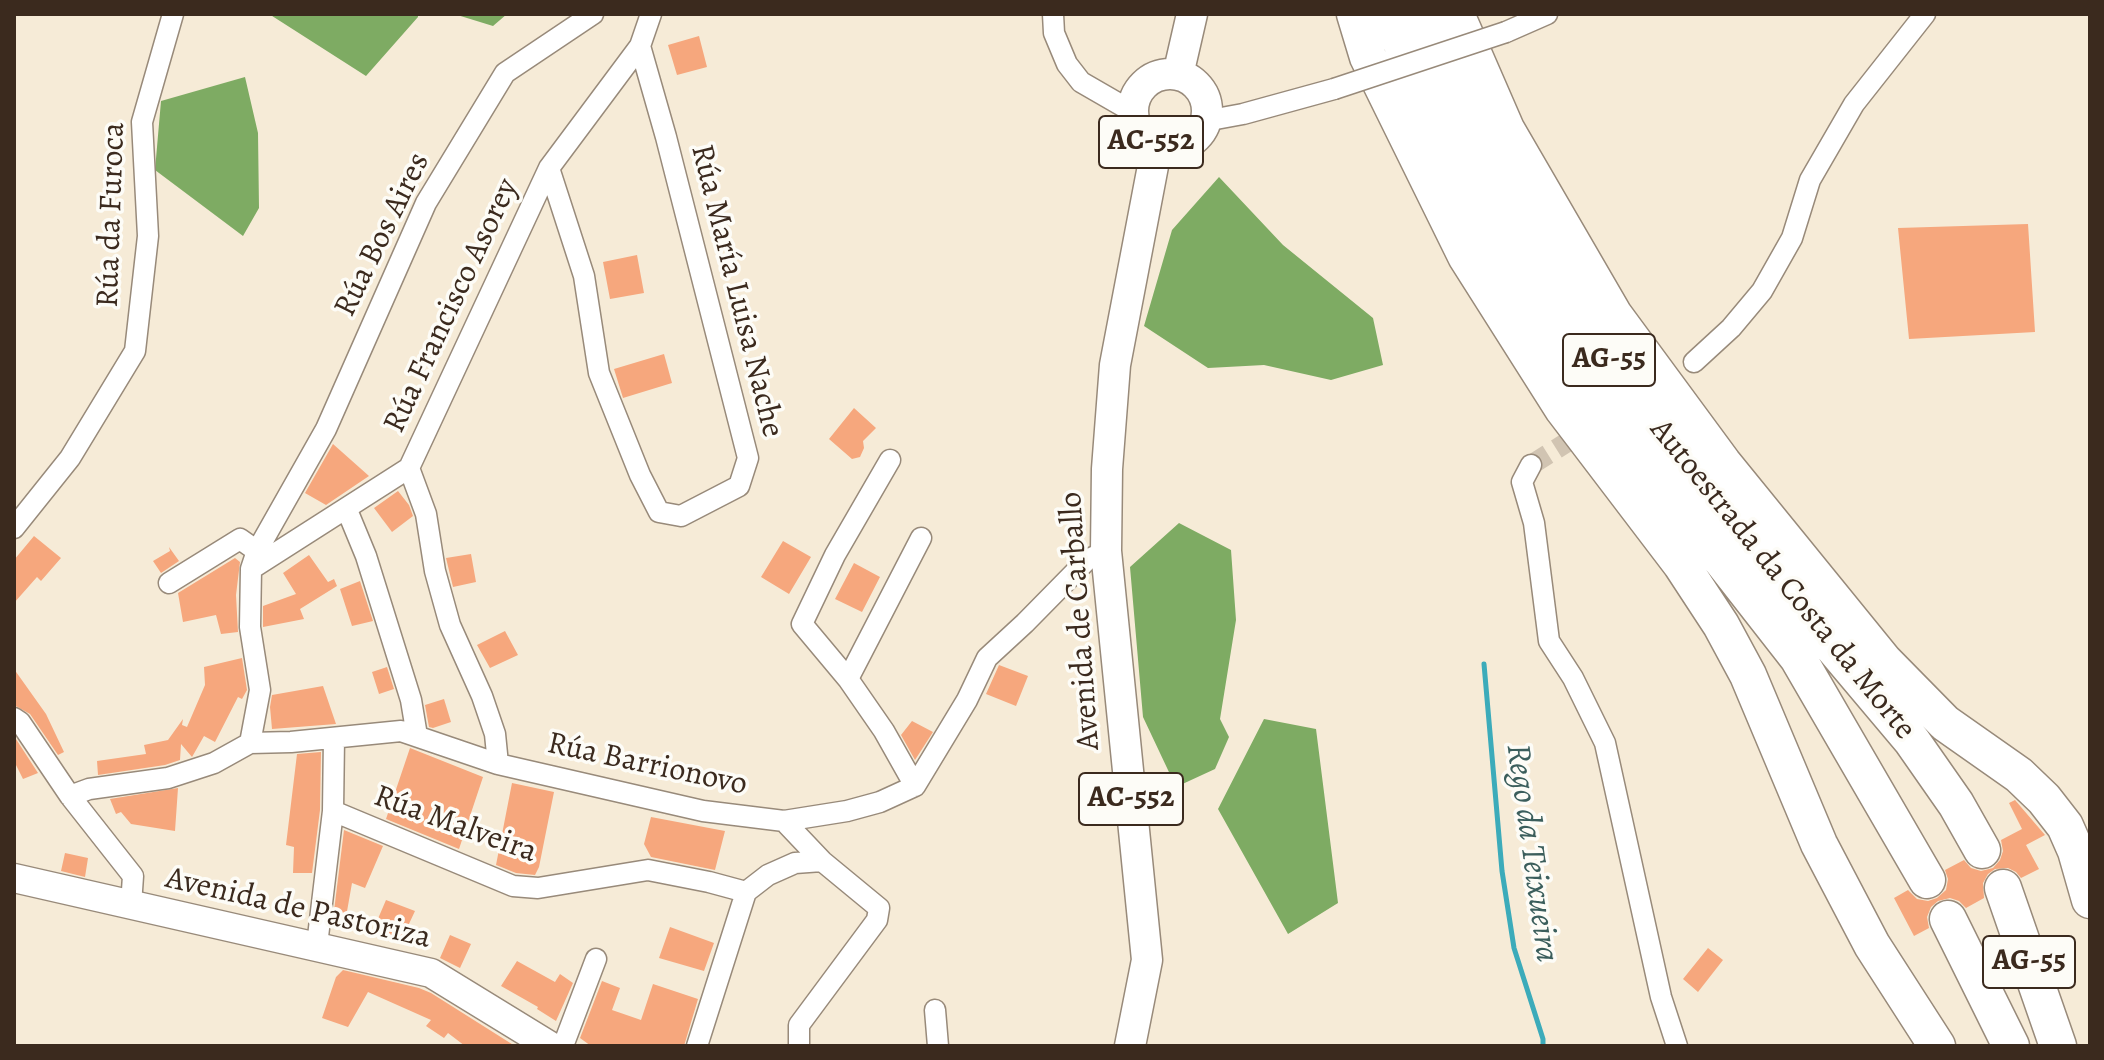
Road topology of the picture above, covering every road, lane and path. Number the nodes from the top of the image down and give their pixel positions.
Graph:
1 (173, 14) edge
2 (593, 14) edge
3 (651, 14) edge
4 (1053, 14) edge
5 (1192, 14) edge
6 (1355, 14) edge
7 (1390, 14) edge
8 (1423, 14) edge
9 (1456, 14) edge
10 (1547, 14) edge
11 (1925, 14) edge
12 (640, 46) junction
13 (1178, 75) junction
14 (1133, 112) junction
15 (1205, 121) junction
16 (1157, 145) junction
17 (549, 168) junction
18 (1694, 362) dead end
19 (890, 460) dead end
20 (1531, 465) dead end
21 (409, 468) junction
22 (347, 510) junction
23 (273, 522) junction
24 (14, 528) edge
25 (921, 538) dead end
26 (240, 539) junction
27 (1106, 551) junction
28 (254, 560) junction
29 (169, 583) dead end
30 (848, 679) junction
31 (14, 718) edge
32 (417, 736) junction
33 (334, 738) junction
34 (250, 743) junction
35 (498, 764) junction
36 (915, 786) junction
37 (70, 796) junction
38 (333, 811) junction
39 (784, 821) junction
40 (1982, 850) dead end
41 (822, 861) junction
42 (14, 878) edge
43 (1927, 880) dead end
44 (2003, 888) dead end
45 (746, 892) junction
46 (2090, 900) edge
47 (131, 905) junction
48 (1948, 919) dead end
49 (317, 945) junction
50 (596, 959) dead end
51 (935, 1010) dead end
52 (550, 1046) edge
53 (563, 1046) edge
54 (697, 1046) edge
55 (799, 1046) edge
56 (938, 1046) edge
57 (1130, 1046) edge
58 (1677, 1046) edge
59 (1937, 1046) edge
60 (2011, 1046) edge
61 (2058, 1046) edge

1 - 24 street, Rúa da Furoca
2 - 23 street, Rúa Bos Aires
3 - 12 street, Rúa Francisco Asorey
4 - 14 street
5 - 13 main road, AC-552
6 - 59 highway
7 - 43 highway, Autoestrada da Costa da Morte / AG-55
8 - 40 highway, Autoestrada da Costa da Morte / AG-55
9 - 46 highway
10 - 15 street, bridge
11 - 18 street
12 - 17 street, Rúa Francisco Asorey
12 - 17 street, Rúa María Luisa Nache
13 - 14 main road, AC-552
13 - 15 main road, AC-552
14 - 16 main road, AC-552
15 - 16 main road, AC-552
16 - 27 main road, Avenida de Carballo / AC-552
17 - 21 street, Rúa Francisco Asorey
19 - 30 street
20 - 58 street
21 - 22 street, Rúa Francisco Asorey
21 - 35 street
22 - 28 street, Rúa Francisco Asorey
22 - 32 street
23 - 26 street
23 - 28 street, Rúa Bos Aires
25 - 30 street
26 - 28 street
26 - 29 street
27 - 36 street
27 - 57 main road, Avenida de Carballo / AC-552
28 - 34 street, Rúa Bos Aires
30 - 36 street
31 - 37 street
32 - 33 street, Rúa Barrionovo
32 - 35 street, Rúa Barrionovo
33 - 34 street, Rúa Barrionovo
33 - 38 street
34 - 37 street, Rúa Barrionovo
35 - 39 street, Rúa Barrionovo
36 - 39 street, Rúa Barrionovo
37 - 47 street
38 - 45 street, Rúa Malveira
38 - 49 street
39 - 41 street
41 - 45 street
41 - 55 street
42 - 47 street, Avenida de Pastoriza
44 - 61 highway, AG-55
45 - 54 street
47 - 49 street, Avenida de Pastoriza
48 - 60 highway, AG-55
49 - 52 street, Avenida de Pastoriza
50 - 53 street
51 - 56 street

